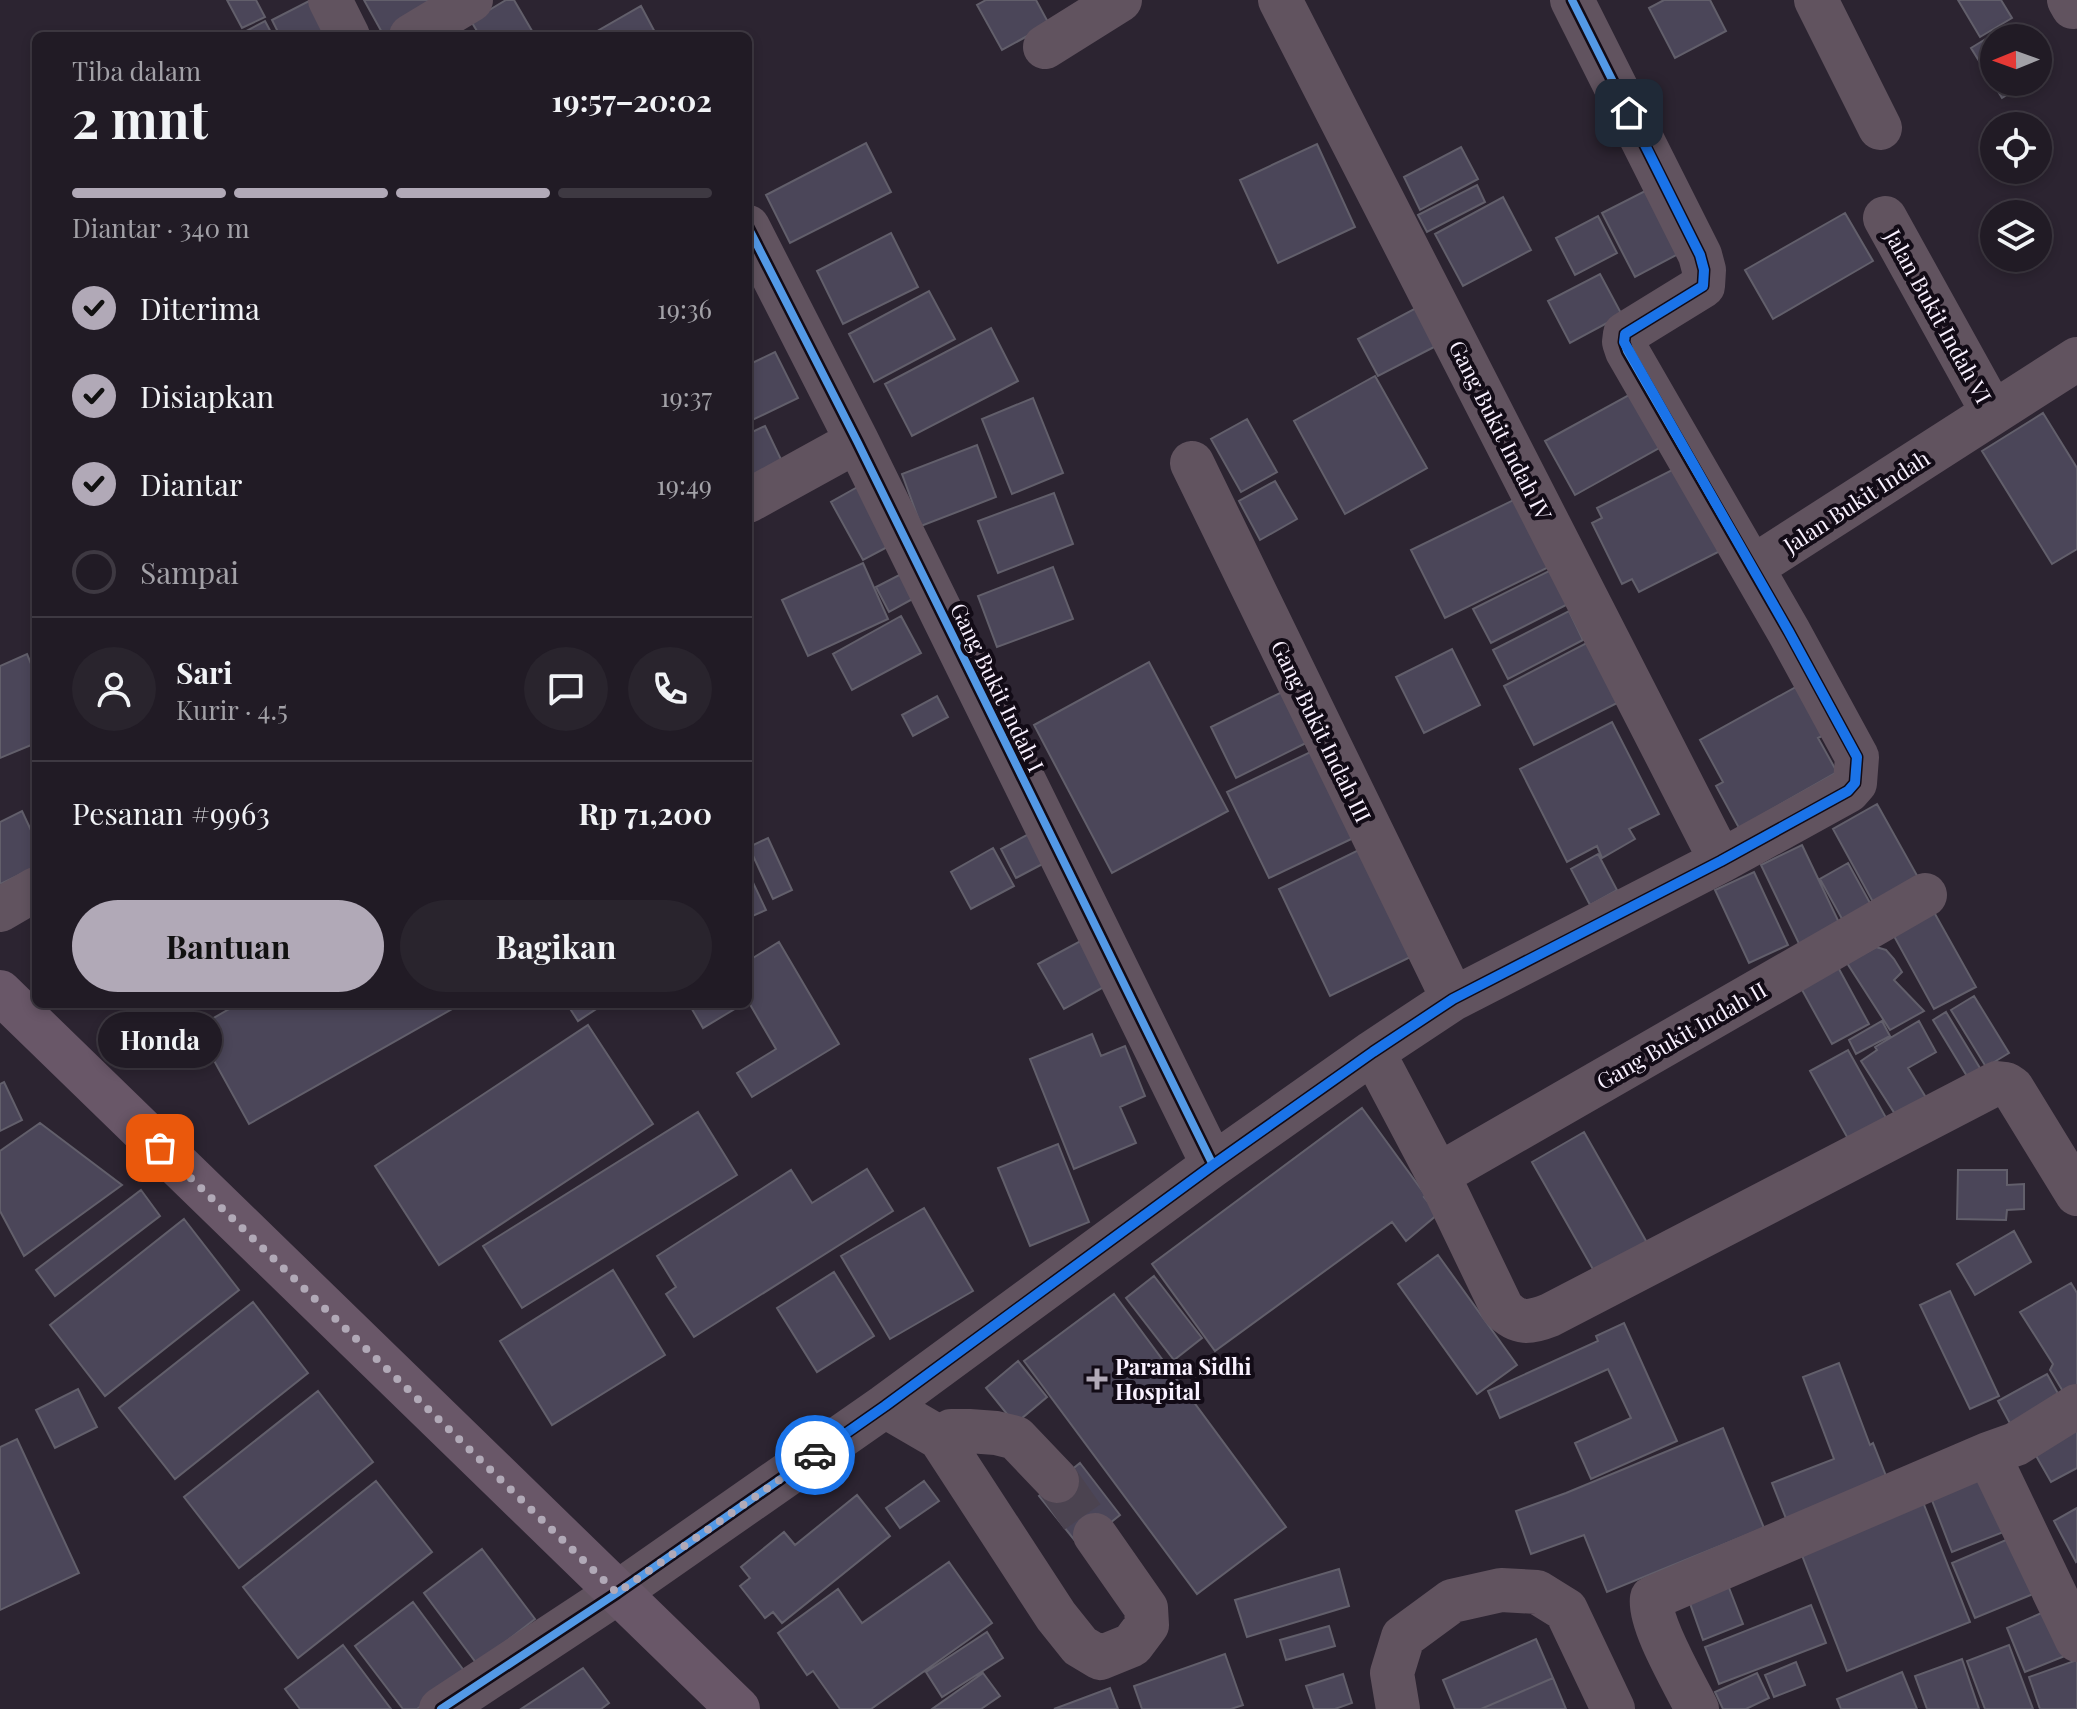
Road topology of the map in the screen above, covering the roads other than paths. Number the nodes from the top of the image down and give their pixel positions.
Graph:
1 (330, 0) edge
2 (471, 0) edge
3 (1120, 0) edge
4 (1280, 0) edge
5 (1572, 0) edge
6 (1816, 0) edge
7 (346, 32) edge
8 (418, 32) edge
9 (1045, 47) dead end
10 (1880, 128) dead end
11 (1885, 218) dead end
12 (752, 235) edge
13 (2077, 359) edge
14 (1993, 413) junction
15 (857, 441) junction
16 (1192, 463) dead end
17 (752, 499) edge
18 (1753, 567) junction
19 (1721, 861) junction
20 (32, 891) edge
21 (1925, 895) dead end
22 (0, 910) edge
23 (0, 992) edge
24 (1453, 999) junction
25 (1373, 1052) junction
26 (1213, 1165) junction
27 (1438, 1175) junction
28 (2077, 1194) edge
29 (885, 1406) junction
30 (2077, 1406) edge
31 (940, 1438) junction
32 (1988, 1454) junction
33 (1057, 1481) tunnel mouth
34 (1095, 1535) tunnel mouth
35 (617, 1593) junction
36 (2077, 1640) edge
37 (441, 1709) edge
38 (738, 1709) edge
39 (1398, 1709) edge
40 (1613, 1709) edge
41 (1697, 1709) edge

1 - 7 street
2 - 8 street
3 - 9 street
4 - 19 street, Gang Bukit Indah IV
5 - 18 street
6 - 10 street
11 - 14 street, Jalan Bukit Indah VI
12 - 15 street, Gang Bukit Indah I
13 - 14 street, Jalan Bukit Indah
14 - 18 street, Jalan Bukit Indah
15 - 17 street
15 - 26 street, Gang Bukit Indah I
16 - 24 street, Gang Bukit Indah III
18 - 19 street
19 - 24 street
20 - 22 street
21 - 27 street, Gang Bukit Indah II
23 - 35 highway
24 - 25 street
25 - 26 street
25 - 27 street
26 - 29 street
27 - 28 street
29 - 31 street
29 - 35 street
30 - 32 street
31 - 33 street
31 - 34 street
32 - 36 street
32 - 41 street
35 - 37 street
35 - 38 highway
39 - 40 street

